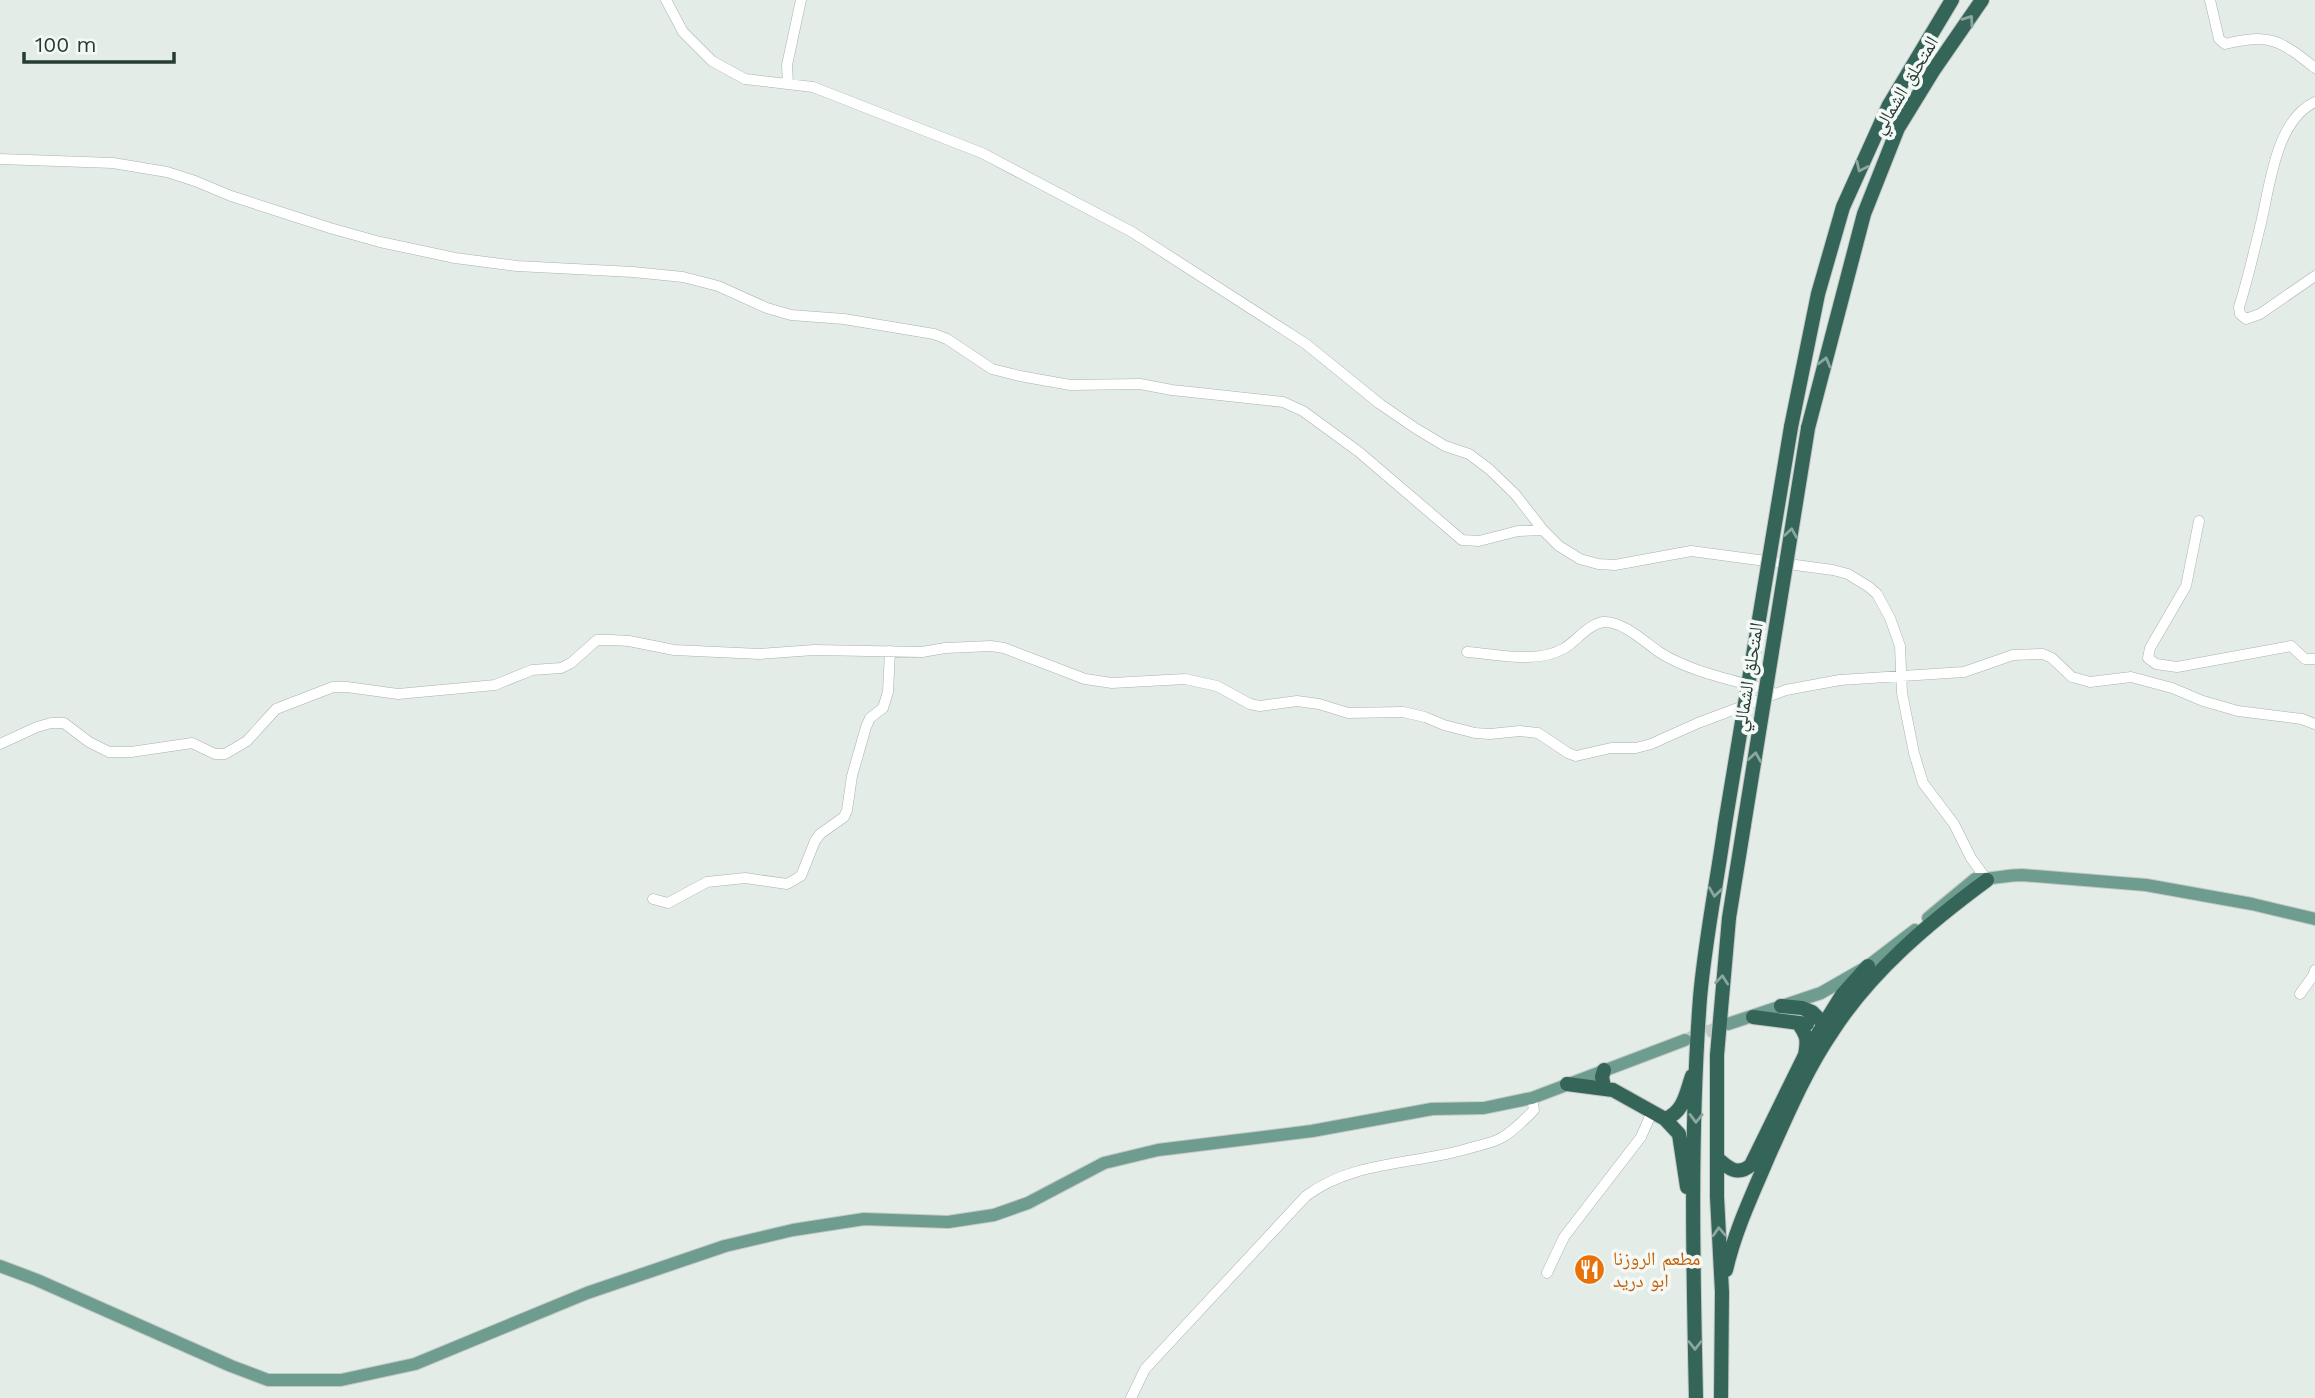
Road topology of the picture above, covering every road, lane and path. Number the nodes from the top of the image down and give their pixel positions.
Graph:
1 (666, 0) edge
2 (801, 0) edge
3 (1952, 0) edge
4 (1982, 0) edge
5 (2210, 0) edge
6 (2315, 68) edge
7 (788, 84) junction
8 (2315, 102) edge
9 (0, 159) edge
10 (2315, 276) edge
11 (2199, 521) dead end
12 (1543, 530) junction
13 (890, 651) junction
14 (1467, 652) dead end
15 (2315, 659) edge
16 (1901, 676) junction
17 (1778, 693) junction
18 (2315, 724) edge
19 (0, 744) edge
20 (1987, 880) junction
21 (653, 900) dead end
22 (2315, 919) edge
23 (1868, 966) junction
24 (2315, 970) edge
25 (2300, 995) dead end
26 (1782, 1006) junction
27 (1753, 1017) junction
28 (1798, 1023) junction
29 (1728, 1024) tunnel mouth
30 (1831, 1025) junction
31 (1685, 1040) tunnel mouth
32 (1805, 1055) junction
33 (1697, 1065) junction
34 (1604, 1070) junction
35 (1567, 1084) junction
36 (1604, 1087) junction
37 (1532, 1098) junction
38 (1659, 1116) junction
39 (1718, 1159) junction
40 (1694, 1252) junction
41 (0, 1266) edge
42 (1547, 1272) dead end
43 (1722, 1292) junction
44 (1131, 1398) edge
45 (1696, 1398) edge
46 (1721, 1398) edge

1 - 7 street
2 - 7 street
3 -> 33 highway, المتحلق الشمالي, bridge
39 -> 4 highway, المتحلق الشمالي, bridge
5 - 6 street
7 - 12 street
8 - 10 street
9 - 12 street
11 - 15 street
12 - 16 street
13 - 17 street
13 - 19 street
13 - 21 street
14 - 17 street
16 - 17 street
16 - 18 street
16 - 20 street
20 - 22 main road
20 - 23 main road
20 - 30 highway
23 - 26 main road
23 - 30 highway
24 - 25 street
26 - 27 main road
26 - 30 highway
27 - 28 highway
27 - 29 main road
28 - 30 highway
28 - 32 highway
30 - 32 highway
30 - 43 highway
31 - 34 main road
32 - 39 highway
33 - 38 highway
33 -> 40 highway, المتحلق الشمالي
34 - 35 main road
34 - 36 highway
35 - 36 highway
35 - 37 main road
36 - 38 highway
37 - 41 main road
37 - 44 street
38 - 40 highway
38 - 42 street
43 -> 39 highway, المتحلق الشمالي
40 -> 45 highway, المتحلق الشمالي
43 - 46 highway, المتحلق الشمالي

